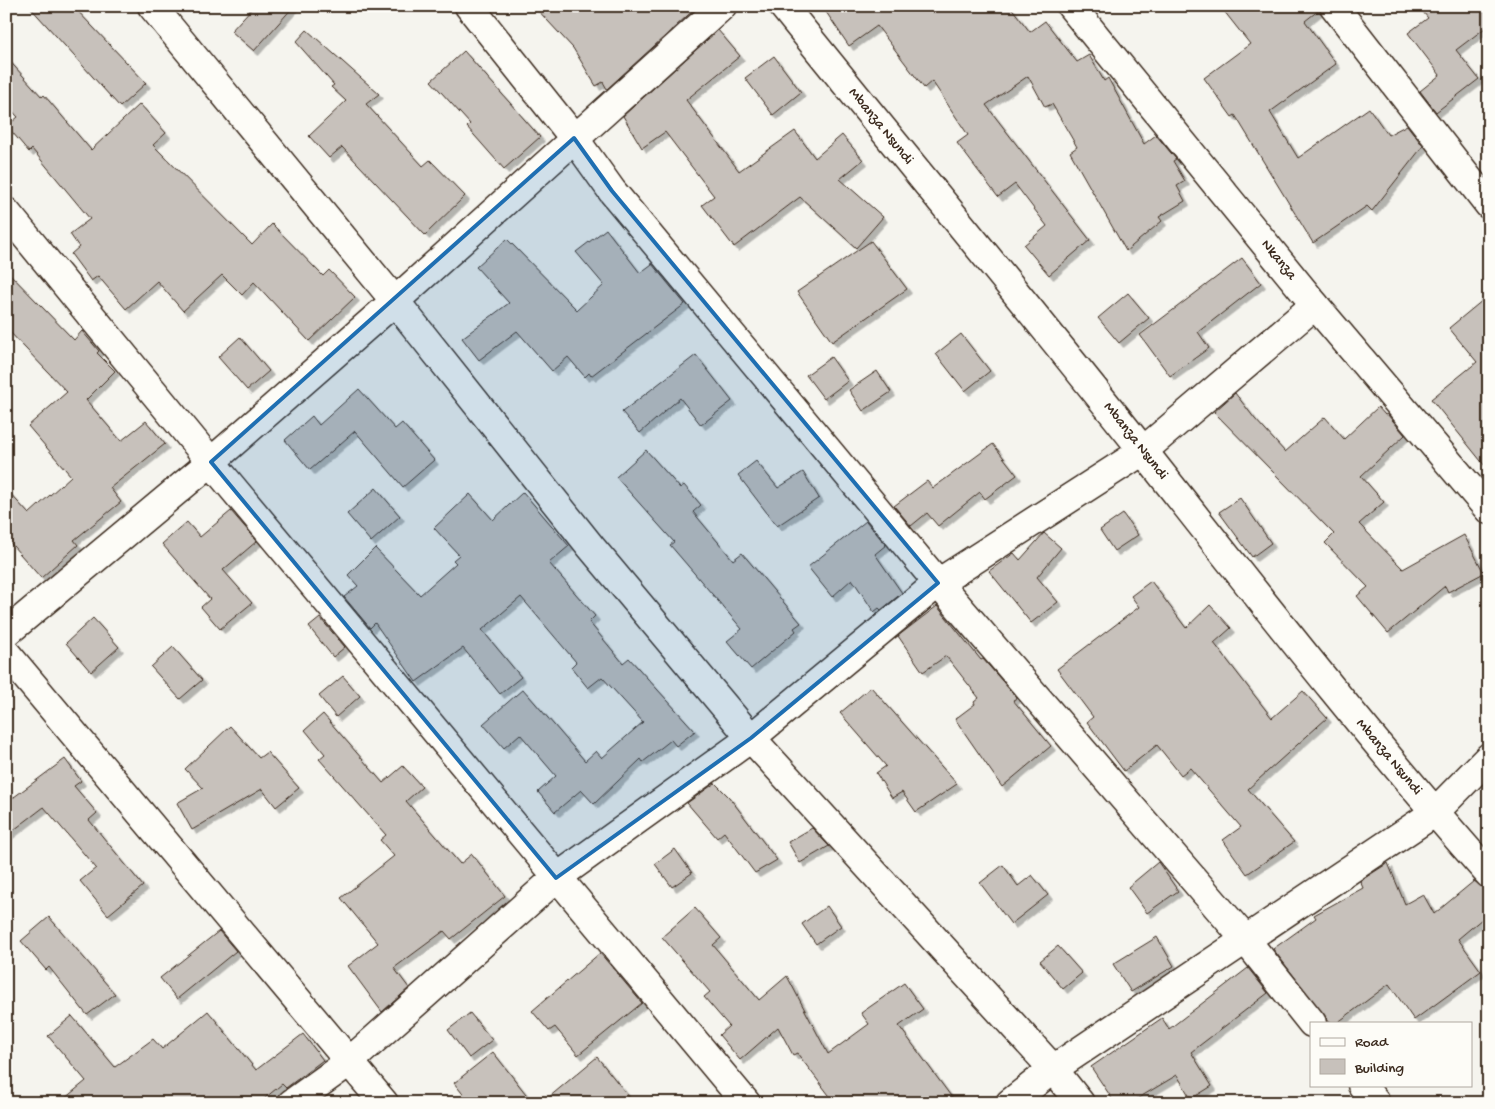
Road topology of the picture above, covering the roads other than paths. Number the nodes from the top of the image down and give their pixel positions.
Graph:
1 (152, 6) edge
2 (470, 6) edge
3 (722, 6) edge
4 (783, 6) edge
5 (1071, 6) edge
6 (1334, 6) edge
7 (574, 138) junction
8 (1489, 205) edge
9 (6, 212) edge
10 (395, 301) junction
11 (1315, 305) junction
12 (1143, 450) junction
13 (211, 462) junction
14 (1489, 510) edge
15 (938, 583) junction
16 (6, 633) edge
17 (6, 653) edge
18 (751, 738) junction
19 (1489, 756) edge
20 (1434, 813) junction
21 (1489, 874) edge
22 (556, 878) junction
23 (1245, 939) junction
24 (1311, 1022) edge
25 (349, 1062) junction
26 (1053, 1069) junction
27 (1363, 1086) edge
28 (292, 1103) edge
29 (384, 1103) edge
30 (746, 1103) edge
31 (1010, 1103) edge
32 (1080, 1103) edge
33 (1376, 1103) edge

1 - 10 street
2 - 7 street
3 - 7 street
4 - 12 street, Mbanza Nsundi
5 - 11 street, Nkanza
6 - 8 street
7 - 10 street
7 - 15 street
9 - 13 street
10 - 13 street
10 - 18 street
11 - 12 street
11 - 14 street, Nkanza
12 - 15 street
12 - 20 street, Mbanza Nsundi
13 - 16 street
13 - 22 street
15 - 18 street
15 - 23 street
17 - 25 street
18 - 22 street
18 - 26 street
19 - 20 street
20 - 21 street, Mbanza Nsundi
20 - 23 street
22 - 25 street
22 - 30 street
23 - 24 street
23 - 26 street
25 - 28 street
25 - 29 street
26 - 31 street
26 - 32 street
27 - 33 street

